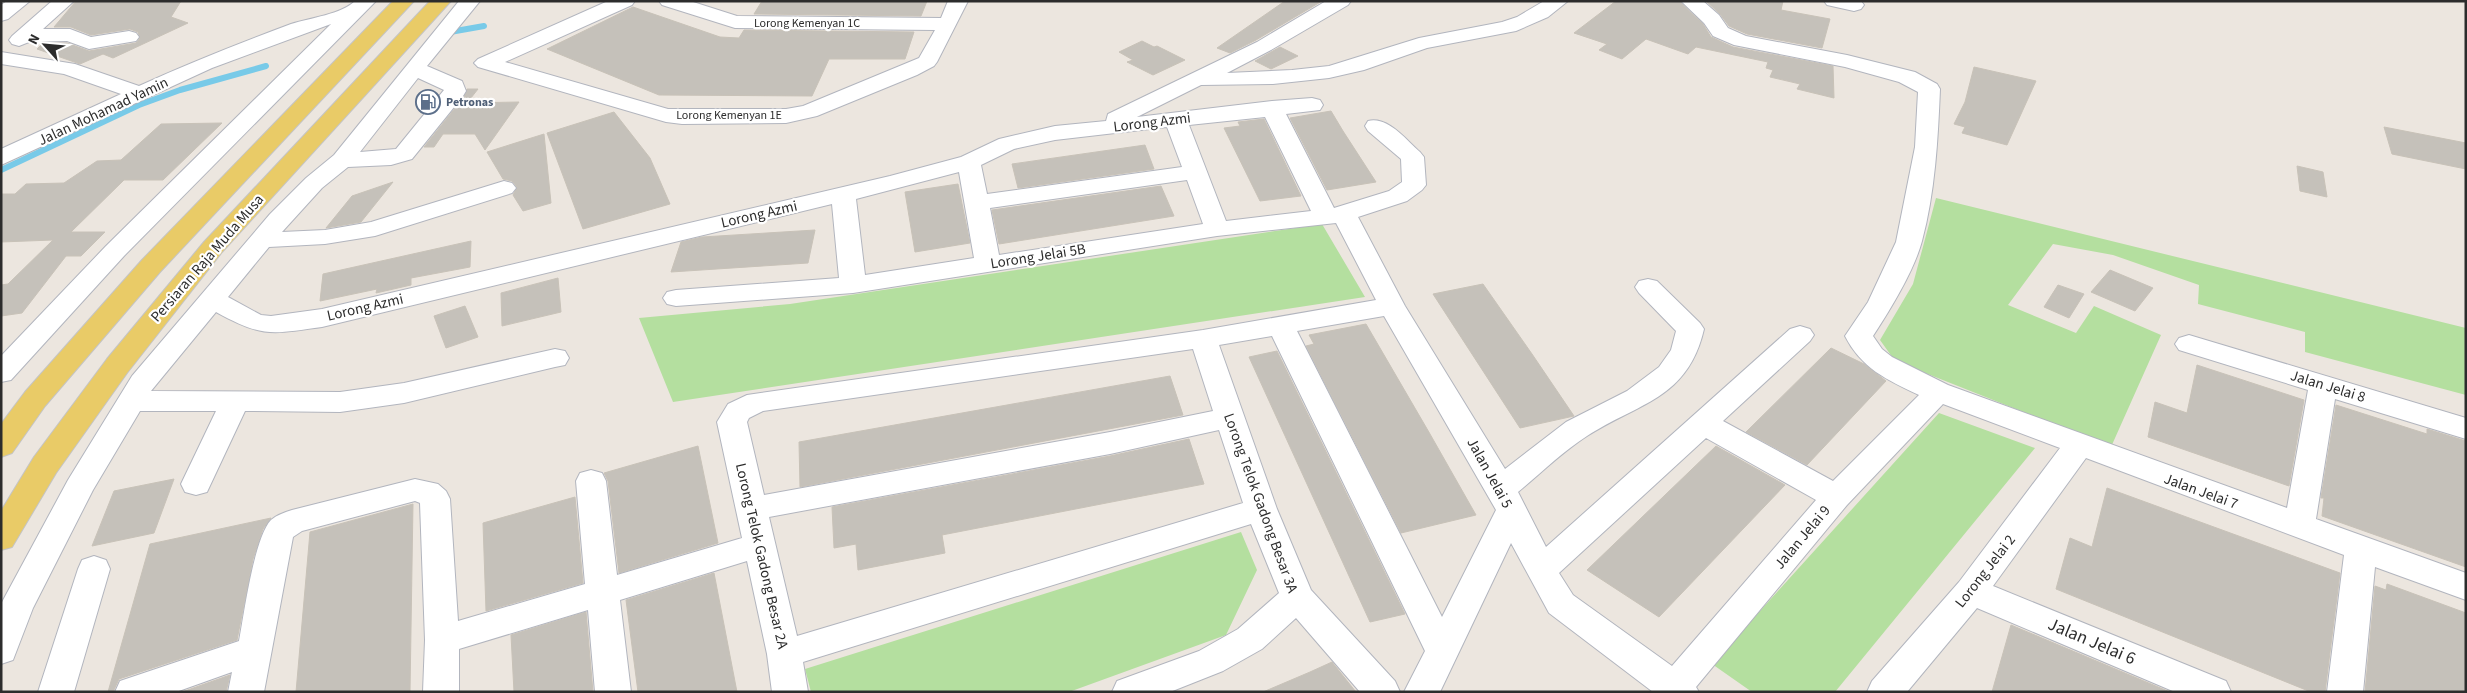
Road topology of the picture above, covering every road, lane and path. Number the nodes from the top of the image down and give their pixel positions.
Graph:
1 (20, 1) edge
2 (64, 1) edge
3 (404, 1) edge
4 (625, 1) edge
5 (669, 1) edge
6 (958, 1) edge
7 (1341, 1) edge
8 (1558, 1) edge
9 (1691, 1) edge
10 (1834, 1) edge
11 (354, 5) edge
12 (1854, 5) dead end
13 (451, 6) edge
14 (316, 7) edge
15 (722, 9) edge
16 (1, 14) edge
17 (948, 24) junction
18 (24, 36) junction
19 (277, 37) junction
20 (129, 38) dead end
21 (326, 43) junction
22 (1, 57) edge
23 (206, 64) junction
24 (414, 68) junction
25 (1199, 79) junction
26 (141, 94) junction
27 (1312, 105) dead end
28 (1272, 108) junction
29 (1175, 119) junction
30 (1376, 126) dead end
31 (1095, 128) junction
32 (1, 158) edge
33 (342, 160) junction
34 (969, 162) junction
35 (1195, 172) junction
36 (504, 188) dead end
37 (843, 194) junction
38 (977, 202) junction
39 (1335, 215) junction
40 (1217, 229) junction
41 (261, 240) junction
42 (988, 264) junction
43 (853, 285) junction
44 (1648, 287) dead end
45 (676, 298) dead end
46 (212, 299) junction
47 (1392, 306) junction
48 (1280, 325) junction
49 (1800, 335) dead end
50 (1203, 339) junction
51 (2190, 344) dead end
52 (555, 358) dead end
53 (1, 373) edge
54 (2323, 385) junction
55 (1938, 392) junction
56 (132, 401) junction
57 (235, 402) junction
58 (1230, 418) junction
59 (1703, 423) junction
60 (2466, 430) edge
61 (1, 446) edge
62 (2079, 446) junction
63 (592, 481) dead end
64 (196, 484) dead end
65 (1836, 497) junction
66 (1506, 500) junction
67 (752, 509) junction
68 (1262, 509) junction
69 (2299, 527) junction
70 (1, 538) edge
71 (760, 545) junction
72 (2361, 550) junction
73 (94, 569) dead end
74 (1541, 570) junction
75 (2466, 587) edge
76 (1971, 591) junction
77 (603, 592) junction
78 (1297, 596) junction
79 (442, 640) junction
80 (1441, 649) junction
81 (1, 650) edge
82 (256, 650) junction
83 (784, 654) junction
84 (1675, 691) edge
85 (56, 692) edge
86 (133, 692) edge
87 (246, 692) edge
88 (441, 692) edge
89 (613, 692) edge
90 (790, 692) edge
91 (1130, 692) edge
92 (1382, 692) edge
93 (1422, 692) edge
94 (1885, 692) edge
95 (2213, 692) edge
96 (2345, 692) edge

1 - 16 street
2 - 18 street
3 - 61 main road
4 - 17 street, Lorong Kemenyan 1E
5 - 15 street, Lorong Kemenyan 1C
6 - 17 street, Lorong Kemenyan 1E
7 - 25 street
8 - 25 street
9 - 55 street, Jalan Jelai 7
10 - 12 street
11 - 14 street, Jalan Mohamad Yamin
11 - 19 street, Jalan Mohamad Yamin
11 - 21 street
13 - 24 street
13 - 70 main road, Persiaran Raja Muda Musa
14 - 23 street, Jalan Mohamad Yamin
15 - 17 street, Lorong Kemenyan 1C
18 - 20 street
18 - 22 street
19 - 21 street
19 - 23 street, Jalan Mohamad Yamin
21 - 53 street
22 - 26 street
23 - 26 street, Jalan Mohamad Yamin
24 - 33 street
24 - 33 street
25 - 31 street
26 - 32 street, Jalan Mohamad Yamin
27 - 28 street, Lorong Azmi
28 - 29 street, Lorong Azmi
28 - 39 street, Jalan Jelai 5
29 - 31 street, Lorong Azmi
29 - 35 street
30 - 39 street, Lorong Jelai 5B
31 - 34 street, Lorong Azmi
33 - 41 street
34 - 37 street, Lorong Azmi
34 - 38 street
35 - 38 street
35 - 40 street
36 - 41 street
37 - 43 street
37 - 46 street, Lorong Azmi
38 - 42 street
39 - 40 street, Lorong Jelai 5B
39 - 47 street, Jalan Jelai 5
40 - 42 street, Lorong Jelai 5B
41 - 46 street
42 - 43 street, Lorong Jelai 5B
43 - 45 street, Lorong Jelai 5B
44 - 66 street
46 - 56 street
47 - 48 street
47 - 66 street, Jalan Jelai 5
48 - 50 street
48 - 80 street
49 - 59 street
50 - 58 street, Lorong Telok Gadong Besar 3A
50 - 67 street, Lorong Telok Gadong Besar 2A
51 - 54 street, Jalan Jelai 8
52 - 57 street
54 - 60 street, Jalan Jelai 8
54 - 69 street
55 - 62 street, Jalan Jelai 7
55 - 65 street, Jalan Jelai 9
56 - 57 street
56 - 81 street
57 - 64 street
58 - 67 street
58 - 68 street, Lorong Telok Gadong Besar 3A
59 - 65 street
59 - 74 street
62 - 69 street, Jalan Jelai 7
62 - 76 street, Lorong Jelai 2
63 - 77 street
65 - 84 street, Jalan Jelai 9
66 - 74 street, Jalan Jelai 5
66 - 80 street
67 - 71 street, Lorong Telok Gadong Besar 2A
68 - 78 street, Lorong Telok Gadong Besar 3A
68 - 83 street
69 - 72 street, Jalan Jelai 7
71 - 77 street
71 - 83 street, Lorong Telok Gadong Besar 2A
72 - 75 street, Jalan Jelai 7
72 - 96 street
73 - 85 street
74 - 84 street, Jalan Jelai 5
76 - 94 street, Lorong Jelai 2
76 - 95 street, Jalan Jelai 6
77 - 79 street
77 - 89 street
78 - 91 street, Lorong Telok Gadong Besar 3A
78 - 92 street
79 - 82 street
79 - 88 street
80 - 93 street
82 - 86 street
82 - 87 street
83 - 90 street, Lorong Telok Gadong Besar 2A

